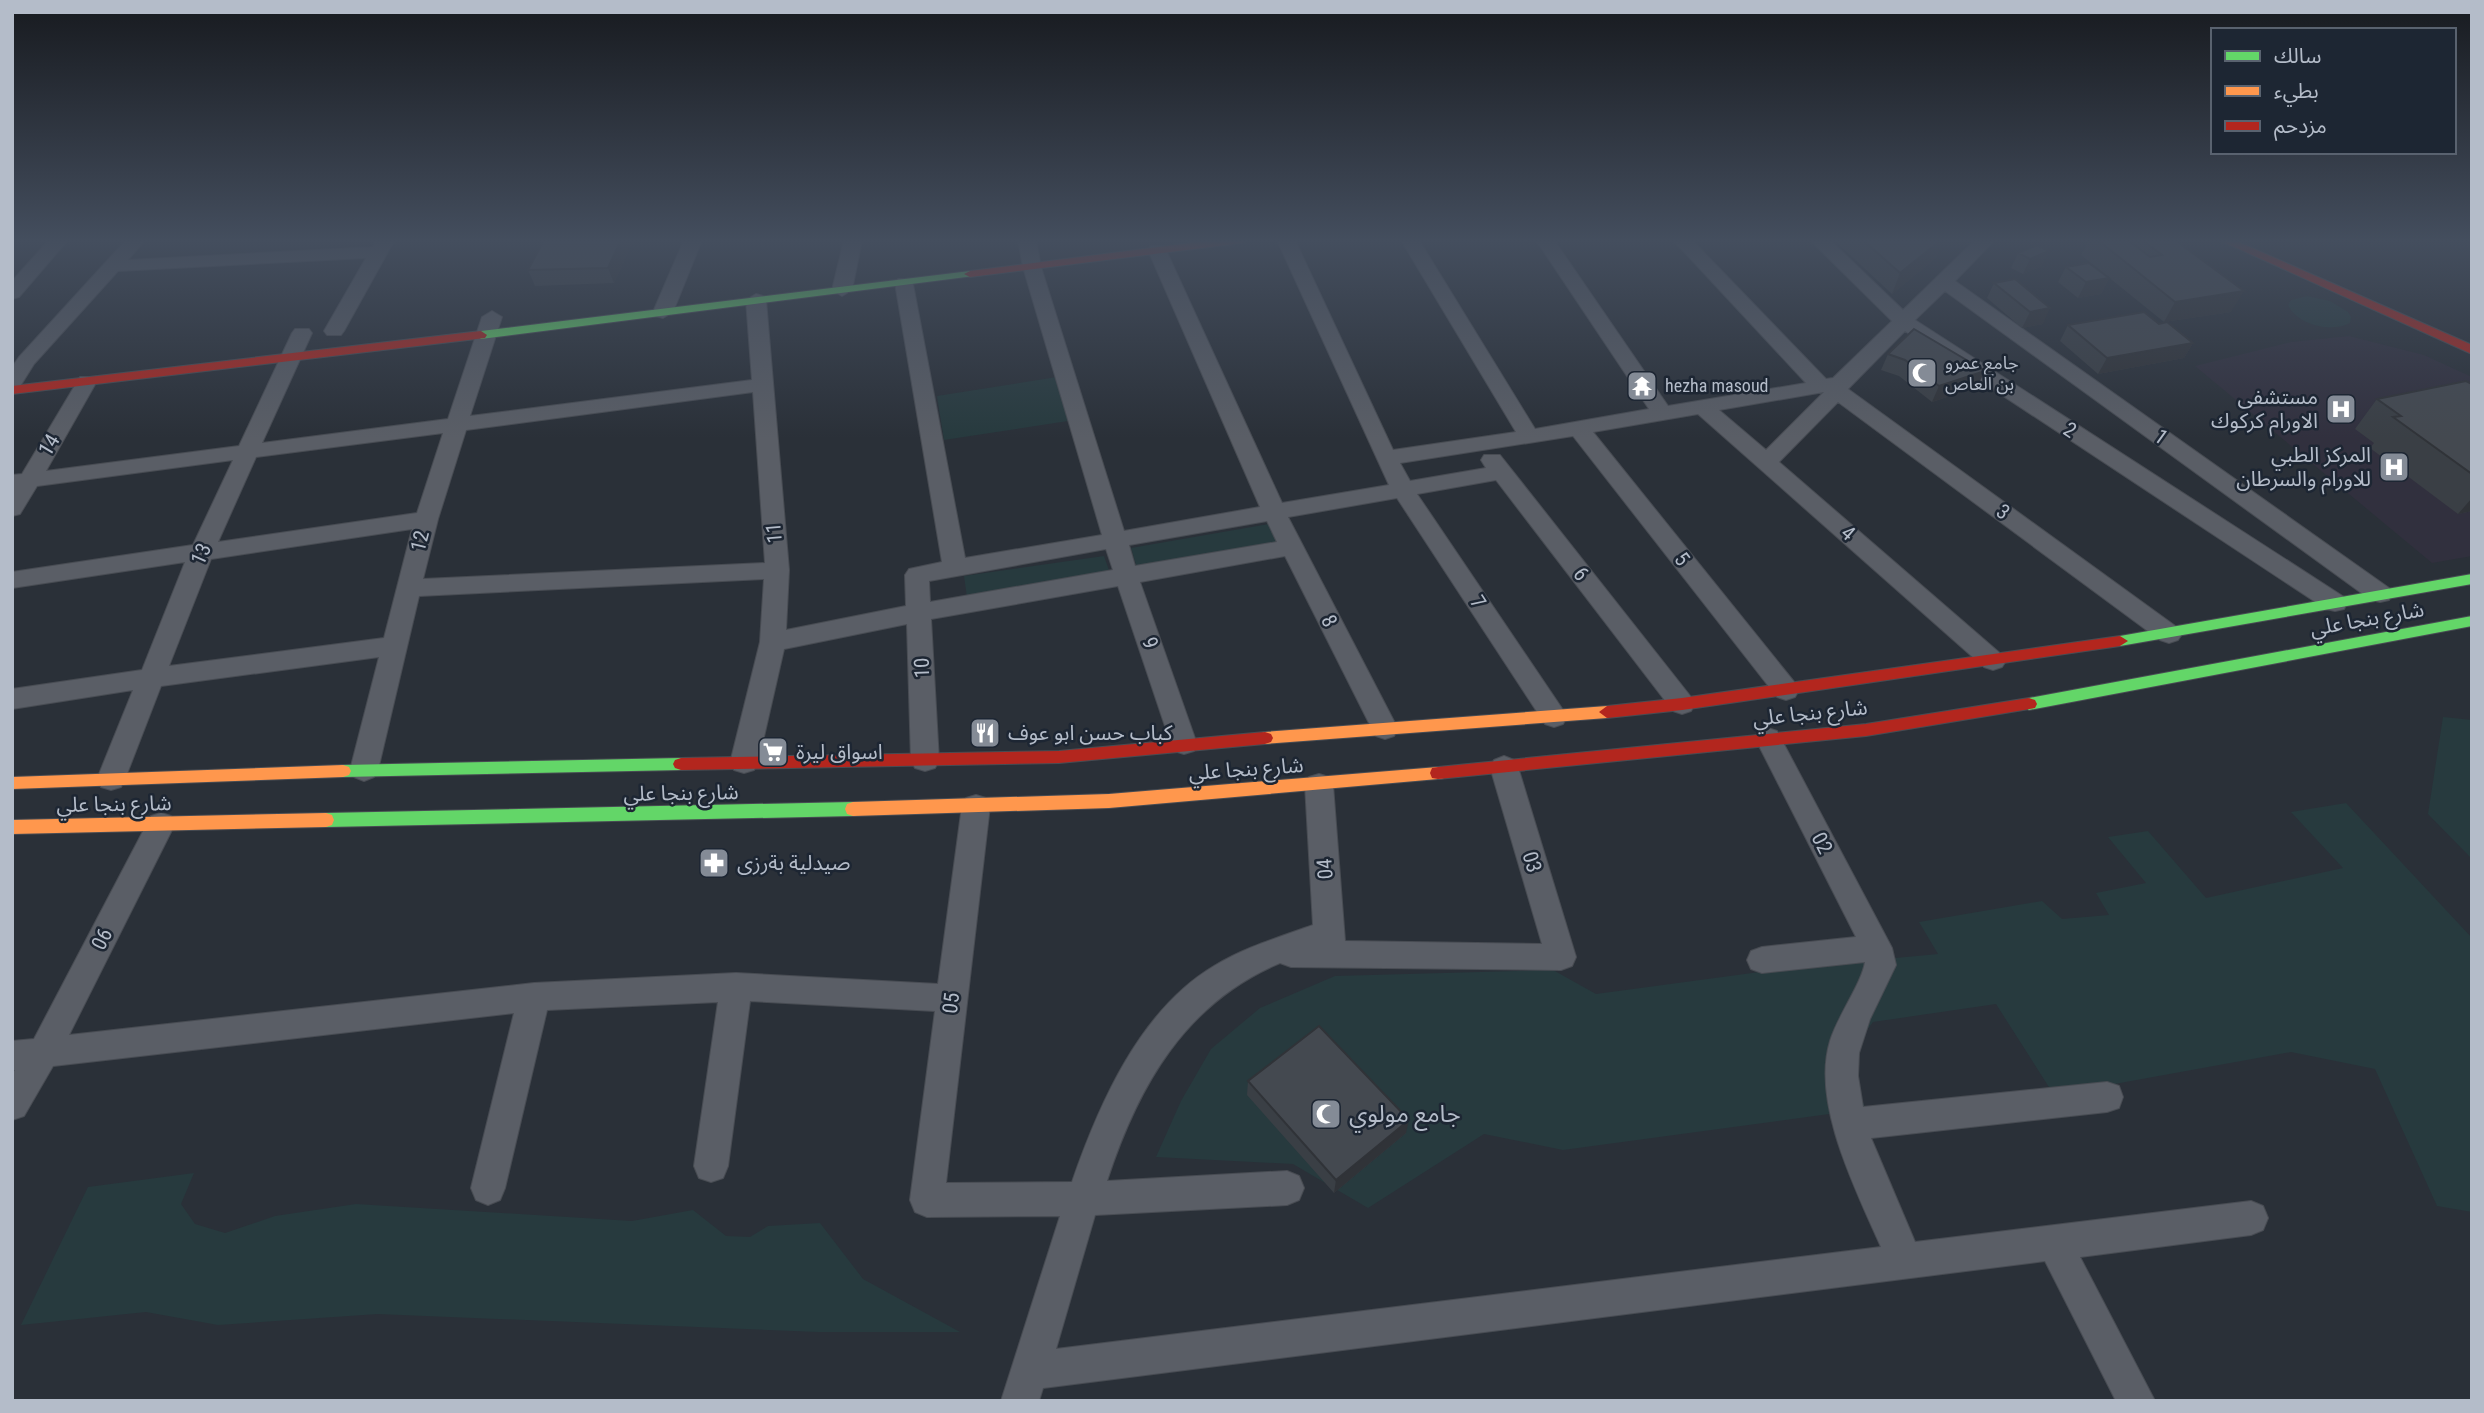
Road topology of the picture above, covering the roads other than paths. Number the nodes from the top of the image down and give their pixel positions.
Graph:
1 (73, 306) edge
2 (348, 306) edge
3 (666, 306) edge
4 (710, 306) edge
5 (756, 306) edge
6 (909, 306) edge
7 (1044, 306) edge
8 (1182, 306) edge
9 (1316, 306) edge
10 (1450, 306) edge
11 (1590, 306) edge
12 (1750, 306) edge
13 (1887, 306) edge
14 (1916, 306) edge
15 (1977, 306) edge
16 (2385, 306) edge
17 (663, 312) junction
18 (1902, 320) junction
19 (486, 323) junction
20 (361, 328) dead end
21 (334, 331) junction
22 (295, 342) junction
23 (2472, 350) edge
24 (53, 359) dead end
25 (19, 362) edge
26 (88, 382) junction
27 (12, 384) edge
28 (762, 385) junction
29 (1832, 386) junction
30 (12, 390) edge
31 (1702, 406) junction
32 (1662, 413) junction
33 (457, 424) junction
34 (1578, 428) junction
35 (1529, 436) junction
36 (1480, 444) junction
37 (250, 451) junction
38 (1386, 458) junction
39 (1767, 462) junction
40 (1502, 472) junction
41 (20, 481) edge
42 (1402, 488) junction
43 (12, 509) edge
44 (1274, 512) junction
45 (426, 519) junction
46 (1117, 540) junction
47 (1291, 547) junction
48 (201, 553) junction
49 (955, 569) junction
50 (777, 570) junction
51 (917, 575) joint
52 (1128, 578) junction
53 (2472, 579) edge
54 (12, 580) edge
55 (409, 588) junction
56 (2380, 594) junction
57 (2335, 603) junction
58 (921, 612) junction
59 (2472, 621) edge
60 (2169, 634) junction
61 (773, 642) junction
62 (394, 646) junction
63 (1993, 661) junction
64 (151, 678) junction
65 (1786, 690) junction
66 (12, 699) edge
67 (1682, 704) junction
68 (1554, 717) junction
69 (1385, 729) junction
70 (1768, 738) junction
71 (1184, 744) junction
72 (925, 761) junction
73 (744, 763) junction
74 (1504, 767) junction
75 (364, 770) junction
76 (111, 779) junction
77 (12, 783) edge
78 (1319, 785) junction
79 (976, 806) junction
80 (161, 824) junction
81 (12, 827) edge
82 (1330, 943) junction
83 (1877, 948) junction
84 (1762, 960) dead end
85 (736, 987) junction
86 (534, 997) junction
87 (952, 999) junction
88 (28, 1055) edge
89 (2107, 1097) dead end
90 (12, 1105) edge
91 (1851, 1124) junction
92 (711, 1166) dead end
93 (488, 1188) dead end
94 (1287, 1188) dead end
95 (1083, 1199) junction
96 (2251, 1218) dead end
97 (2054, 1243) junction
98 (1905, 1262) junction
99 (1025, 1386) edge
100 (2136, 1401) edge

1 - 25 street
2 - 21 street
3 - 17 street
4 - 17 main road
5 - 28 street, 11
6 - 49 street
7 - 46 street, 9
8 - 44 street, 8
9 - 38 street, 7
10 - 35 street
11 - 32 street
12 - 29 street, 3
13 - 18 street, 2
14 - 18 street
15 - 56 street, 1
16 - 23 main road
17 - 19 main road
18 - 29 street
18 - 57 street, 2
19 - 22 main road
19 - 33 street, 12
20 - 21 main road
21 - 22 main road
22 - 26 main road
22 - 37 street, 13
24 - 25 main road
25 - 27 street
26 - 30 main road
26 - 41 street, 14
28 - 33 street
28 - 50 street, 11
29 - 31 street
29 - 39 street
29 - 60 street, 3
31 - 32 street
31 - 39 street, 4
32 - 34 street
33 - 37 street
33 - 45 street, 12
34 - 35 street
34 - 65 street, 5
35 - 36 street
36 - 38 street
36 - 40 street, 6
37 - 41 street
37 - 48 street, 13
38 - 42 street, 7
39 - 63 street, 4
40 - 42 street
40 - 67 street, 6
41 - 43 street, 14
42 - 44 street
42 - 68 street, 7
44 - 46 street
44 - 47 street, 8
45 - 48 street
45 - 55 street, 12
46 - 49 street
46 - 52 street, 9
47 - 52 street
47 - 69 street, 8
48 - 54 street
48 - 64 street, 13
49 - 51 street
50 - 55 street
50 - 61 street, 11
51 - 58 street, 10
52 - 58 street
52 - 71 street, 9
53 - 56 main road, شارع بنجا علي
55 - 62 street, 12
56 - 57 main road, شارع بنجا علي
57 - 60 main road, شارع بنجا علي
58 - 61 street
58 - 72 street, 10
59 - 70 main road, شارع بنجا علي
60 - 63 main road, شارع بنجا علي
61 - 73 street, 11
62 - 64 street
62 - 75 street, 12
63 - 65 main road, شارع بنجا علي
64 - 66 street
64 - 76 street, 13
65 - 67 main road, شارع بنجا علي
67 - 68 main road, شارع بنجا علي
68 - 69 main road, شارع بنجا علي
69 - 71 main road, شارع بنجا علي
70 - 74 main road, شارع بنجا علي
70 - 83 street, 02
71 - 72 main road, شارع بنجا علي
72 - 73 main road, شارع بنجا علي
73 - 75 main road, شارع بنجا علي
74 - 78 main road, شارع بنجا علي
74 - 82 street, 03
75 - 76 main road, شارع بنجا علي
76 - 77 main road, شارع بنجا علي
78 - 79 main road, شارع بنجا علي
78 - 82 street, 04
79 - 80 main road, شارع بنجا علي
79 - 87 street, 05
80 - 81 main road, شارع بنجا علي
80 - 88 street, 06
82 - 95 street
83 - 84 street
83 - 91 street
85 - 86 street
85 - 87 street
85 - 92 street
86 - 88 street
86 - 93 street
87 - 95 street, 05
88 - 90 street, 06
89 - 91 street
91 - 98 street
94 - 95 street
95 - 99 street
96 - 97 street
97 - 98 street
97 - 100 street
98 - 99 street

